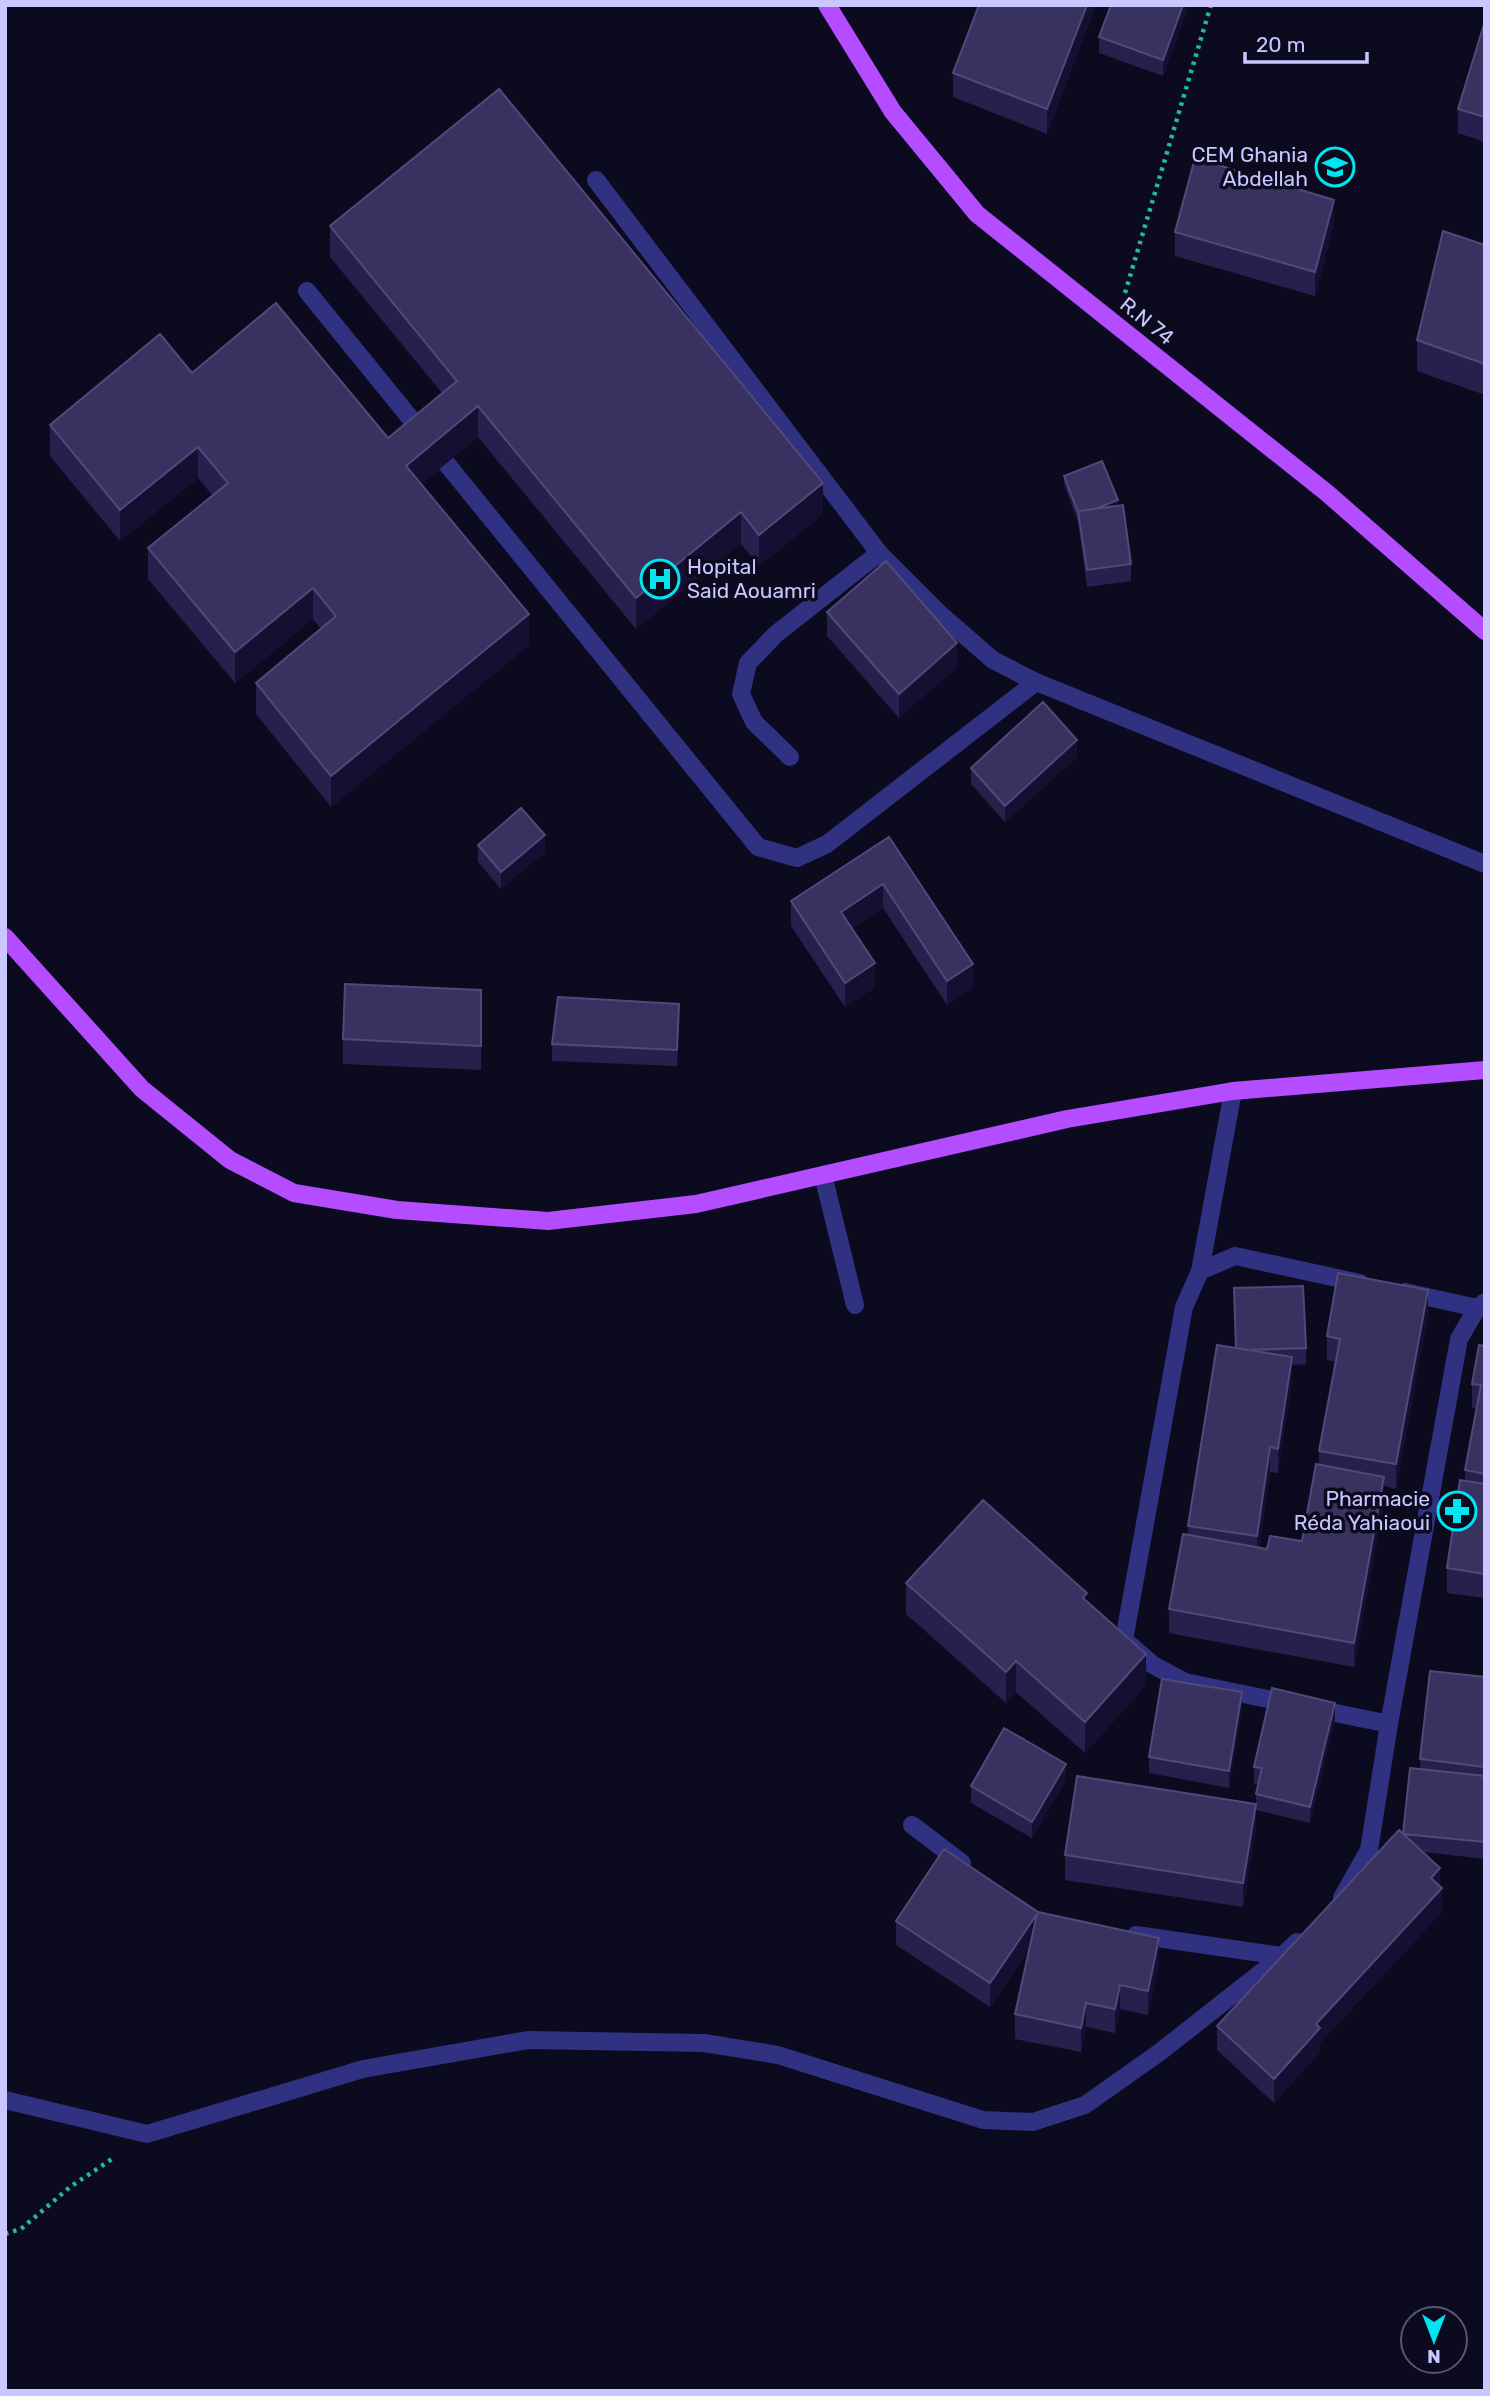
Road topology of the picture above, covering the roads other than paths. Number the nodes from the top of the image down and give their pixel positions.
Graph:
1 (827, 5) edge
2 (596, 180) dead end
3 (307, 291) dead end
4 (426, 438) edge
5 (446, 463) edge
6 (879, 553) junction
7 (1485, 631) edge
8 (1036, 682) junction
9 (790, 757) dead end
10 (1485, 864) edge
11 (5, 937) edge
12 (1485, 1070) edge
13 (1233, 1091) junction
14 (823, 1175) junction
15 (1200, 1271) junction
16 (855, 1305) dead end
17 (1481, 1305) edge
18 (1104, 1621) edge
19 (1124, 1640) junction
20 (1389, 1724) junction
21 (912, 1825) dead end
22 (975, 1871) edge
23 (1328, 1912) edge
24 (1309, 1930) edge
25 (1112, 1931) edge
26 (1282, 1956) junction
27 (5, 2100) edge

1 - 7 main road, R.N 74
2 - 6 street
3 - 4 street
5 - 8 street
6 - 8 street
6 - 9 street
8 - 10 street
11 - 14 main road
12 - 13 main road
13 - 14 main road
13 - 15 street
14 - 16 street
15 - 17 street
15 - 19 street
17 - 20 street
18 - 19 street
19 - 20 street
20 - 23 street
21 - 22 street
24 - 26 street
25 - 26 street
26 - 27 street

